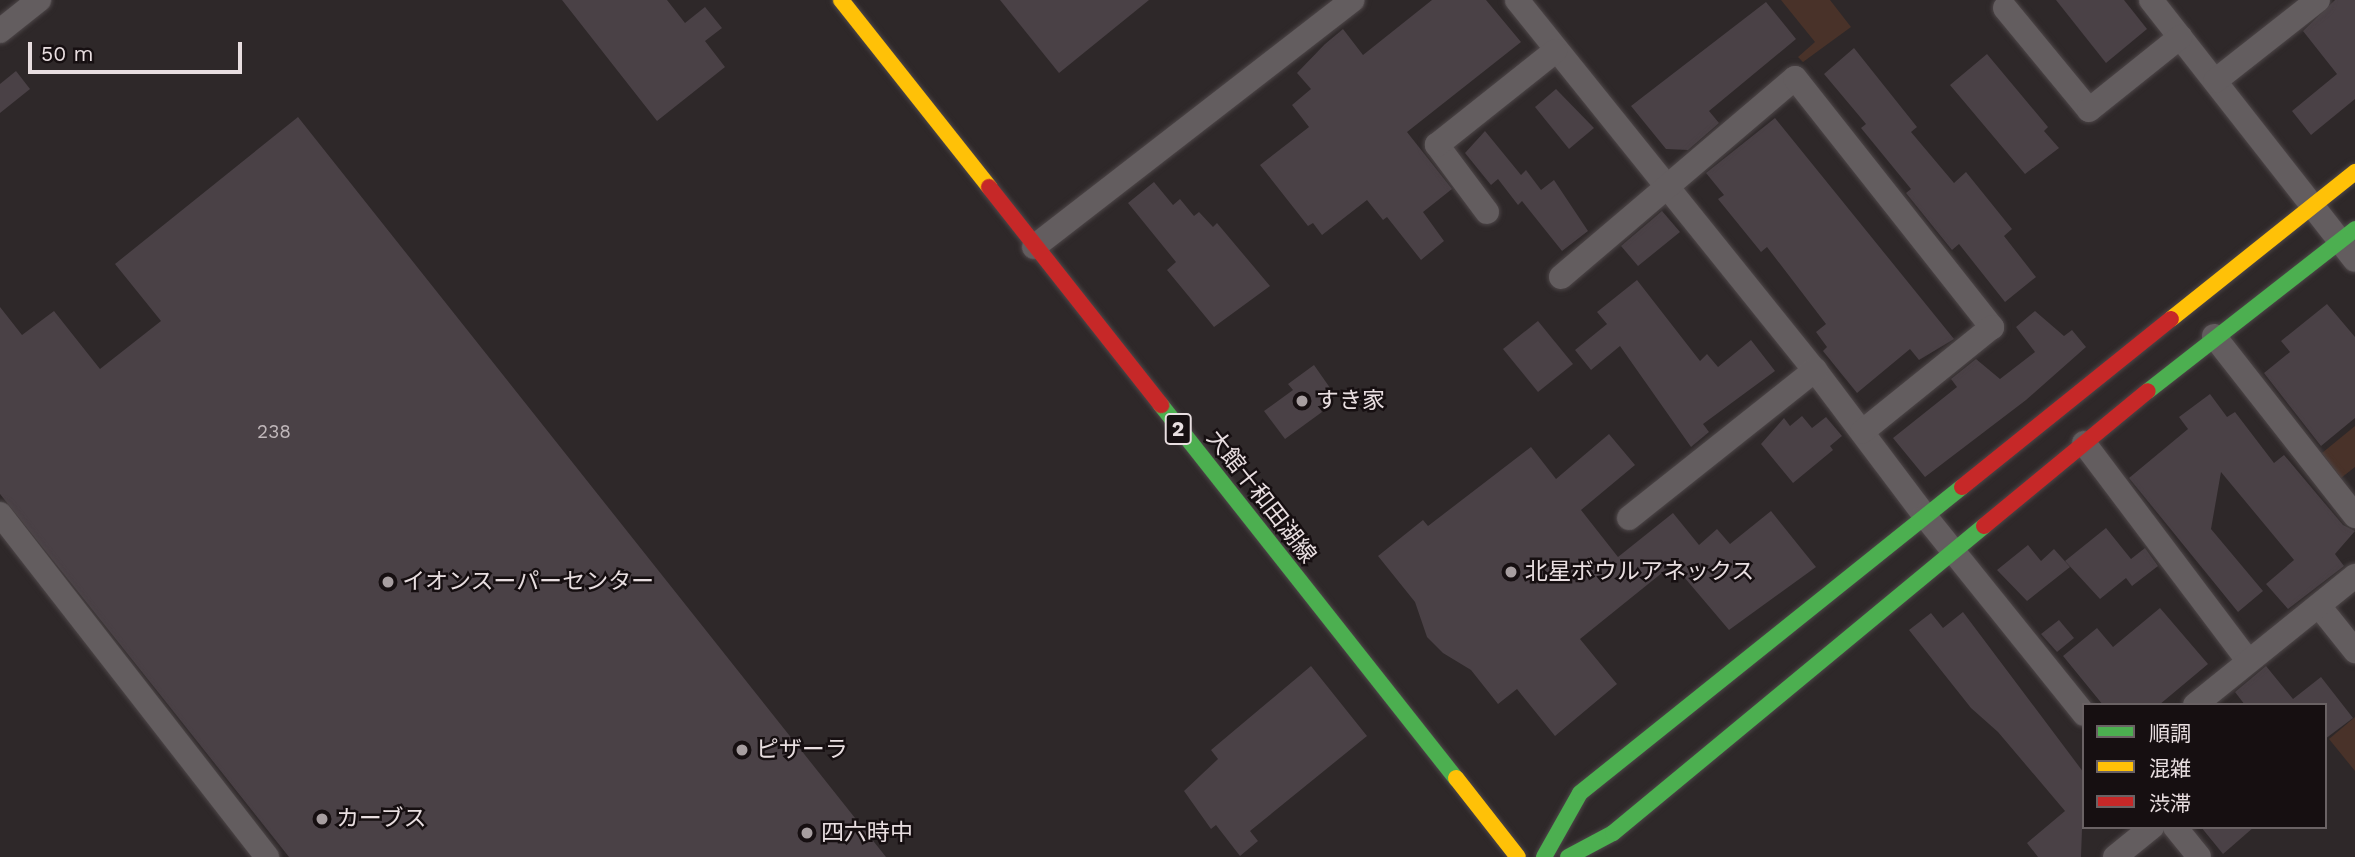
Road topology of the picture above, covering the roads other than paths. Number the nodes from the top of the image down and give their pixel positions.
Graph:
1 (39, 0) edge
2 (841, 0) edge
3 (1353, 0) edge
4 (1517, 0) edge
5 (2151, 0) edge
6 (2318, 0) edge
7 (2006, 8) dead end
8 (0, 31) edge
9 (2180, 37) junction
10 (1555, 51) junction
11 (2215, 81) junction
12 (2355, 172) edge
13 (1670, 188) junction
14 (2311, 208) junction
15 (1487, 212) dead end
16 (2350, 243) edge
17 (1034, 247) junction
18 (1562, 277) dead end
19 (2214, 336) junction
20 (1815, 370) junction
21 (1862, 432) junction
22 (2084, 443) junction
23 (0, 514) edge
24 (1925, 516) junction
25 (2355, 516) edge
26 (1629, 518) dead end
27 (1954, 553) junction
28 (2355, 576) edge
29 (2319, 606) junction
30 (2355, 651) edge
31 (2248, 661) junction
32 (2197, 703) edge
33 (2082, 712) edge
34 (2150, 829) edge
35 (2177, 829) edge
36 (267, 857) edge
37 (1518, 857) edge
38 (1544, 857) edge
39 (1568, 857) edge
40 (2115, 857) edge
41 (2199, 857) edge

1 - 8 street
2 - 17 street, 大館十和田湖線 / 2
3 - 17 street
4 - 10 street
5 - 9 street
6 - 11 street
7 - 9 street
9 - 11 street
10 - 13 street
10 - 15 street
11 - 14 street
12 - 14 street
13 - 18 street
13 - 20 street
13 - 21 street
14 - 16 street
14 - 24 street
16 - 19 street
17 - 37 street, 大館十和田湖線 / 2
19 - 22 street
19 - 25 street
20 - 21 street
20 - 26 street
21 - 24 street
22 - 27 street
22 - 31 street
23 - 36 street
24 - 27 street
24 - 38 street
27 - 33 street
27 - 39 street
28 - 29 street
29 - 30 street
29 - 31 street
31 - 32 street
34 - 40 street
35 - 41 street

